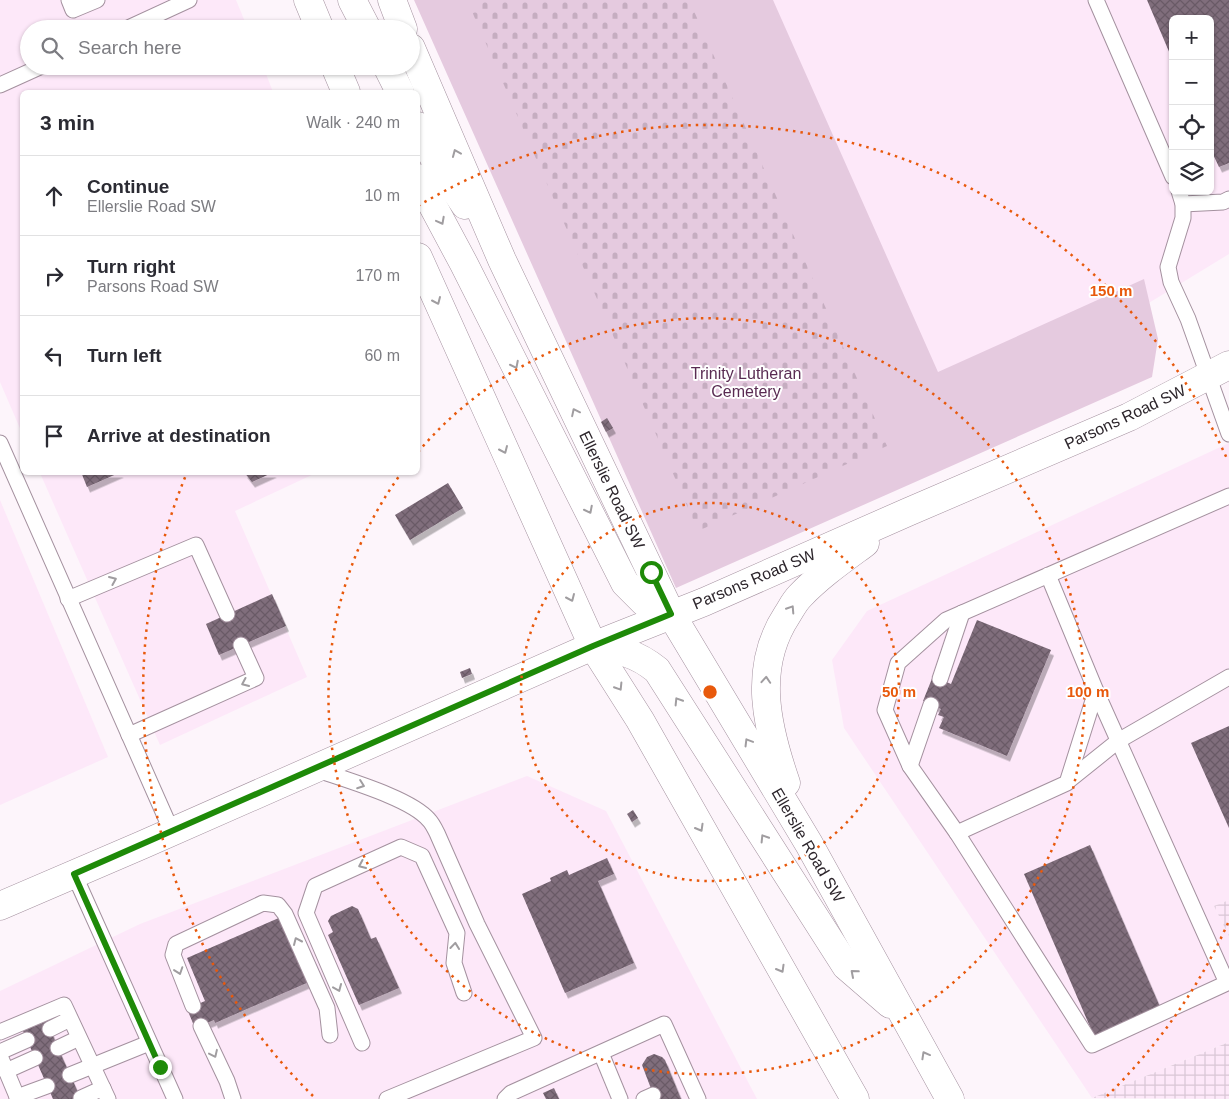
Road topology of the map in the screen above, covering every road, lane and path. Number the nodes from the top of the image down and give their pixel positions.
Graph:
1 (69, 0) edge
2 (97, 0) edge
3 (189, 0) edge
4 (308, 0) edge
5 (352, 0) edge
6 (392, 0) edge
7 (1096, 0) edge
8 (146, 20) edge
9 (316, 20) edge
10 (362, 20) edge
11 (400, 20) edge
12 (420, 69) edge
13 (22, 75) edge
14 (339, 75) edge
15 (392, 75) edge
16 (0, 85) edge
17 (345, 90) edge
18 (399, 90) edge
19 (420, 130) edge
20 (1169, 168) edge
21 (420, 182) edge
22 (1181, 198) edge
23 (1229, 199) edge
24 (502, 260) junction
25 (420, 261) edge
26 (1219, 371) edge
27 (1229, 434) edge
28 (0, 443) edge
29 (1229, 496) edge
30 (908, 512) junction
31 (1048, 575) junction
32 (68, 599) junction
33 (962, 613) junction
34 (228, 614) dead end
35 (671, 614) junction
36 (241, 645) dead end
37 (593, 646) junction
38 (1229, 678) edge
39 (940, 679) dead end
40 (1096, 692) junction
41 (931, 705) dead end
42 (129, 735) junction
43 (1118, 741) junction
44 (910, 766) junction
45 (315, 769) junction
46 (1067, 783) junction
47 (172, 832) junction
48 (957, 833) junction
49 (809, 844) junction
50 (74, 874) junction
51 (0, 906) edge
52 (464, 992) dead end
53 (192, 1006) dead end
54 (904, 1016) junction
55 (70, 1019) junction
56 (201, 1026) dead end
57 (50, 1029) dead end
58 (0, 1032) edge
59 (330, 1036) dead end
60 (79, 1038) junction
61 (27, 1040) dead end
62 (149, 1043) junction
63 (362, 1043) dead end
64 (58, 1048) dead end
65 (0, 1052) edge
66 (601, 1053) junction
67 (0, 1056) edge
68 (35, 1058) dead end
69 (92, 1066) junction
70 (6, 1070) junction
71 (70, 1075) dead end
72 (47, 1086) dead end
73 (105, 1094) edge
74 (510, 1097) edge
75 (18, 1098) edge
76 (81, 1098) edge
77 (175, 1099) edge
78 (233, 1099) edge
79 (387, 1099) edge
80 (620, 1099) edge
81 (698, 1099) edge
82 (855, 1099) edge
83 (950, 1099) edge

1 - 2 lane
3 - 8 lane
4 - 9 main road
5 - 10 main road
6 - 11 main road
7 - 20 lane
24 -> 12 main road, Ellerslie Road SW
13 - 16 lane
14 - 17 main road
15 - 18 main road
19 - 24 main road
21 -> 35 main road
22 - 23 lane
22 - 26 lane
35 -> 24 main road, Ellerslie Road SW
25 -> 37 main road
26 - 27 lane
26 - 30 main road, Parsons Road SW
28 - 32 lane
29 - 31 lane
30 - 35 main road, Parsons Road SW
49 -> 30 main road
31 - 33 lane
31 - 40 lane
32 -> 34 lane
32 - 42 lane
33 - 39 lane
33 - 44 lane
35 - 37 main road, Parsons Road SW
49 -> 35 main road, Ellerslie Road SW
36 -> 42 lane
37 - 45 main road, Parsons Road SW
54 -> 37 main road
37 -> 82 main road
38 - 43 lane
40 - 43 lane
40 - 46 lane
41 - 44 lane
42 - 47 lane
43 - 46 lane
43 - 48 lane
44 - 48 lane
45 - 47 main road, Parsons Road SW
45 -> 79 lane
46 - 48 lane
47 - 50 main road, Parsons Road SW
49 - 54 main road, Ellerslie Road SW
50 - 51 main road, Parsons Road SW
50 - 62 lane
52 -> 63 lane
59 -> 53 lane
83 -> 54 main road, Ellerslie Road SW
55 - 57 lane
55 - 58 lane
55 - 60 lane
56 -> 78 lane
60 - 64 lane
60 - 69 lane
61 - 65 lane
62 - 69 lane
62 - 77 lane
66 - 74 lane
66 - 80 lane
66 - 81 lane
67 - 70 lane
68 - 70 lane
69 - 71 lane
69 - 73 lane
70 - 75 lane
72 - 75 lane
73 - 76 lane

